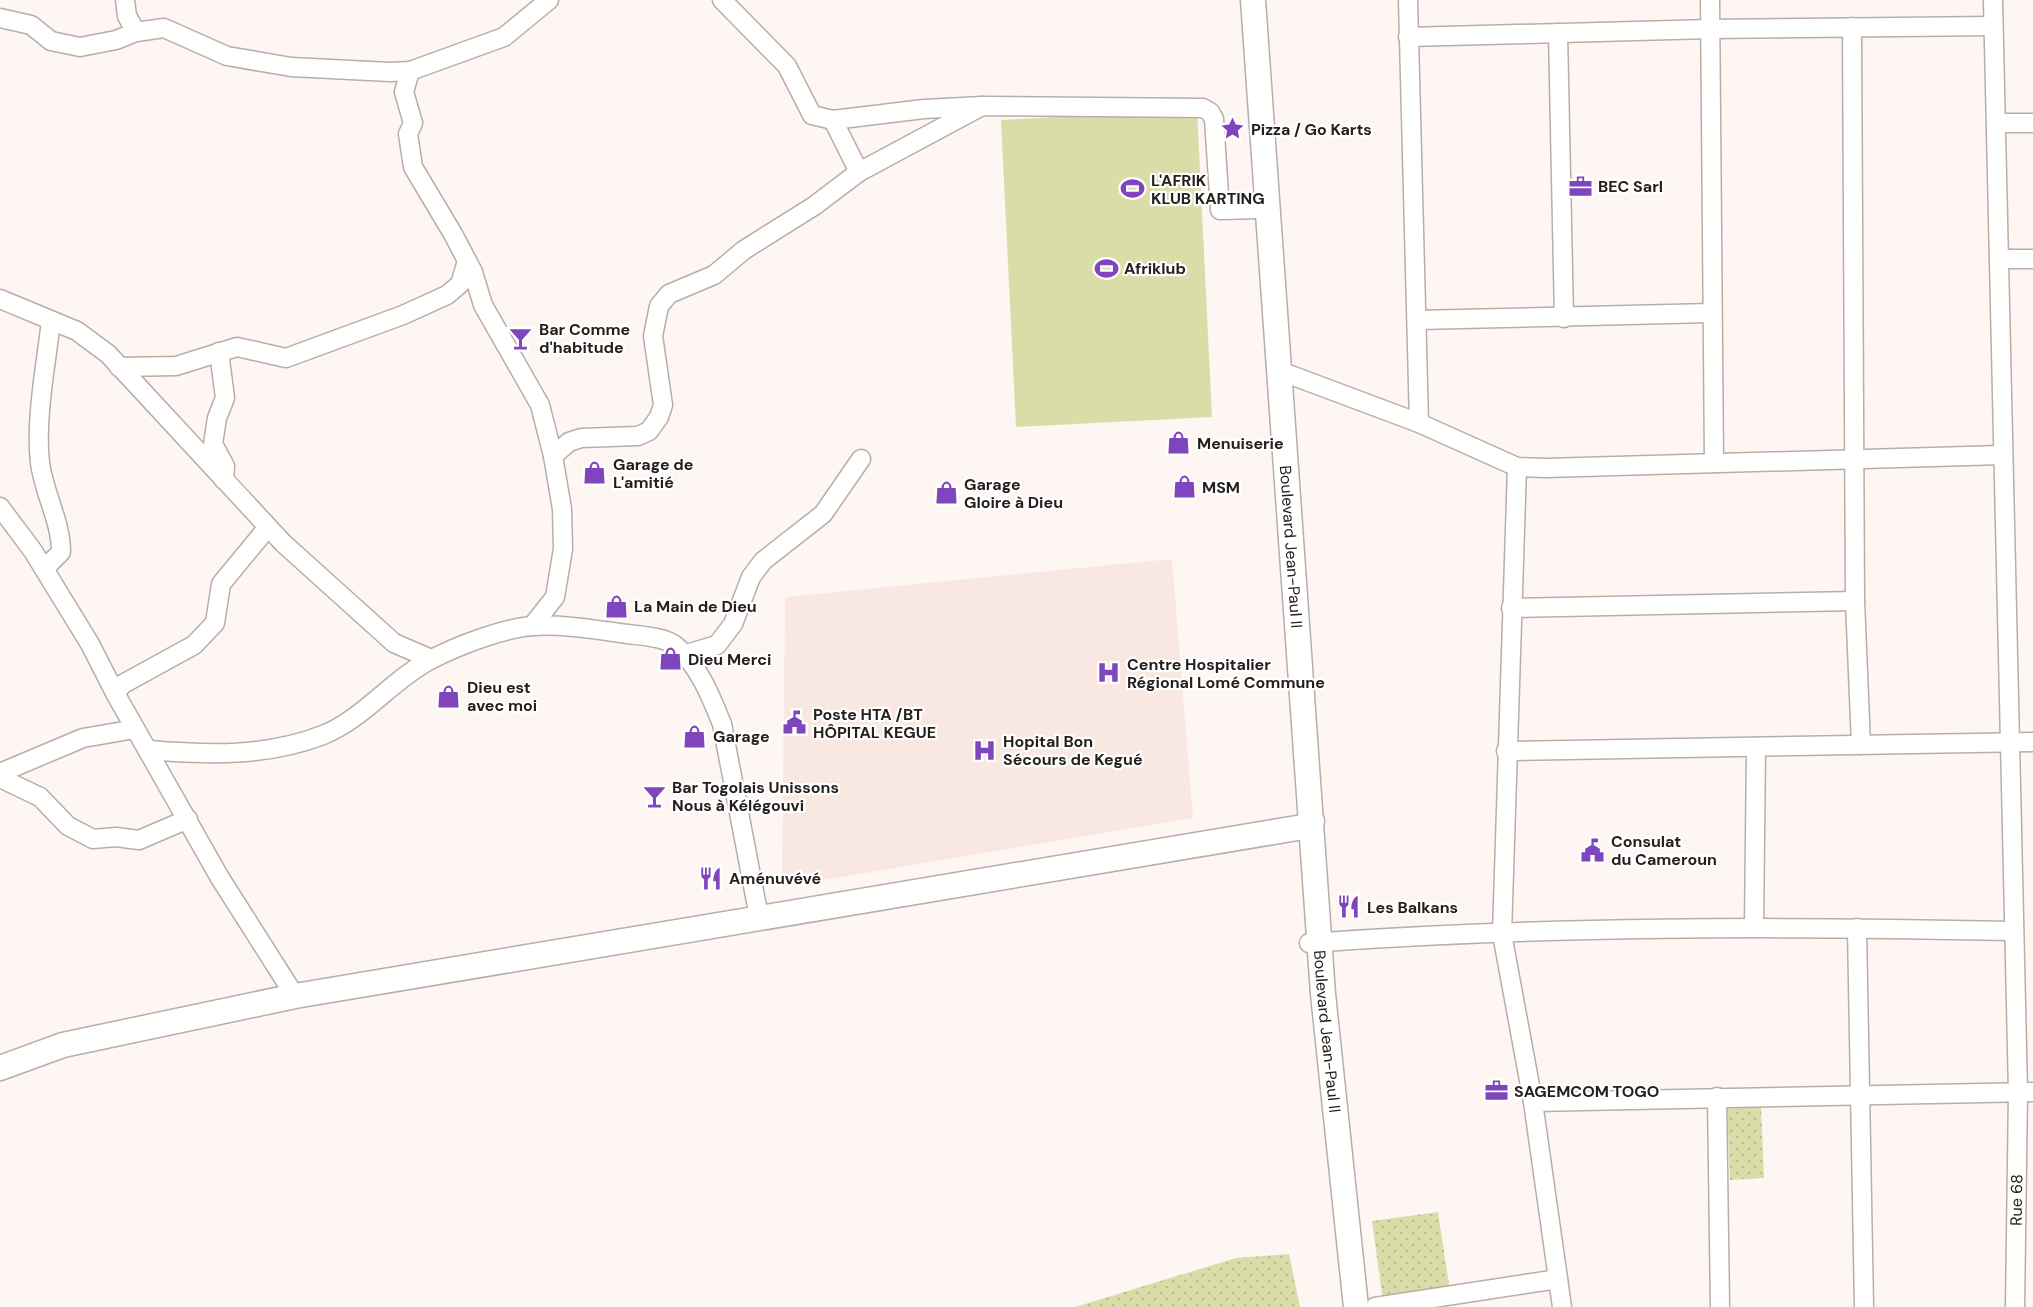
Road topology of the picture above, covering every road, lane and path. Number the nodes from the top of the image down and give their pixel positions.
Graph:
1 (125, 0) edge
2 (549, 0) edge
3 (722, 0) edge
4 (1243, 0) edge
5 (1253, 0) edge
6 (1408, 0) edge
7 (1710, 0) edge
8 (1993, 0) edge
9 (0, 18) edge
10 (1993, 26) junction
11 (1852, 27) junction
12 (1710, 28) junction
13 (136, 33) junction
14 (1558, 33) junction
15 (1408, 37) junction
16 (410, 71) junction
17 (982, 106) junction
18 (833, 120) junction
19 (1996, 123) junction
20 (2033, 123) edge
21 (859, 172) junction
22 (1257, 209) junction
23 (1999, 259) junction
24 (2033, 259) edge
25 (468, 261) junction
26 (0, 299) edge
27 (1711, 313) junction
28 (1564, 318) junction
29 (1417, 320) junction
30 (51, 321) junction
31 (219, 352) junction
32 (119, 367) junction
33 (1280, 371) junction
34 (1419, 423) junction
35 (2002, 455) junction
36 (553, 456) junction
37 (861, 459) dead end
38 (1855, 459) junction
39 (1714, 463) junction
40 (1517, 467) junction
41 (224, 482) junction
42 (0, 507) edge
43 (268, 527) junction
44 (44, 569) junction
45 (555, 597) junction
46 (1855, 601) junction
47 (1511, 608) junction
48 (532, 626) junction
49 (571, 626) junction
50 (684, 655) junction
51 (431, 659) junction
52 (115, 693) junction
53 (135, 729) junction
54 (2033, 742) edge
55 (2008, 743) junction
56 (1861, 745) junction
57 (1756, 747) junction
58 (148, 750) junction
59 (1506, 750) junction
60 (0, 776) edge
61 (188, 819) junction
62 (1307, 824) junction
63 (759, 916) junction
64 (1857, 927) junction
65 (1754, 928) junction
66 (2014, 931) junction
67 (1502, 934) junction
68 (1314, 942) junction
69 (295, 996) junction
70 (0, 1068) edge
71 (2025, 1092) edge
72 (1860, 1094) junction
73 (1717, 1097) junction
74 (1533, 1102) junction
75 (2024, 1238) edge
76 (1558, 1279) junction
77 (1343, 1307) edge
78 (1356, 1307) edge
79 (1375, 1307) edge
80 (1562, 1307) edge
81 (1720, 1307) edge
82 (1864, 1307) edge
83 (2015, 1307) edge

1 - 13 street
2 - 16 street
3 - 18 street
4 - 22 main road, Boulevard Jean-Paul II
5 - 33 main road, Boulevard Jean-Paul II
6 - 15 street
7 - 12 street
8 - 10 street, Rue 68
9 - 13 street
10 - 11 street
10 - 19 street, Rue 68
11 - 12 street
11 - 38 street
12 - 14 street
12 - 27 street
13 - 16 street
14 - 15 street
14 - 28 street
15 - 29 street
16 - 25 street
17 - 18 street
17 - 21 street
17 - 22 street
18 - 21 street
19 - 20 street
19 - 23 street, Rue 68
21 - 36 street
22 - 62 main road, Boulevard Jean-Paul II
23 - 24 street
23 - 35 street, Rue 68
25 - 31 street
25 - 36 street
26 - 30 street
27 - 28 street
27 - 39 street
28 - 29 street
29 - 34 street
30 - 32 street
30 - 44 street
31 - 32 street
31 - 41 street
32 - 41 street
33 - 34 street
33 - 62 main road, Boulevard Jean-Paul II
34 - 40 street
35 - 38 street
35 - 55 street, Rue 68
36 - 45 street
37 - 50 street
38 - 39 street
38 - 46 street
39 - 40 street
40 - 47 street
41 - 43 street
42 - 44 street
43 - 51 street
43 - 52 street
44 - 52 street
45 - 48 street
45 - 49 street
46 - 47 street
46 - 56 street
47 - 59 street
48 - 49 street
48 - 51 street
49 - 50 street
50 - 63 street
51 - 58 street
52 - 53 street
53 - 58 street
53 - 60 street
54 - 55 street
55 - 56 street
55 - 66 street, Rue 68
56 - 57 street
57 - 59 street
57 - 65 street
58 - 61 street
59 - 67 street
60 - 61 street
61 - 69 street
62 - 63 main road
62 - 68 main road, Boulevard Jean-Paul II
63 - 69 main road
64 - 65 street
64 - 66 street
64 - 72 street
65 - 67 street
66 - 71 street, Rue 68
67 - 68 street
67 - 74 street
68 - 77 main road, Boulevard Jean-Paul II
68 - 78 main road, Boulevard Jean-Paul II
69 - 70 main road
71 - 72 street
71 - 75 street, Rue 68
72 - 73 street
72 - 82 street
73 - 74 street
73 - 81 street
74 - 76 street
75 - 83 street, Rue 68
76 - 79 street
76 - 80 street

